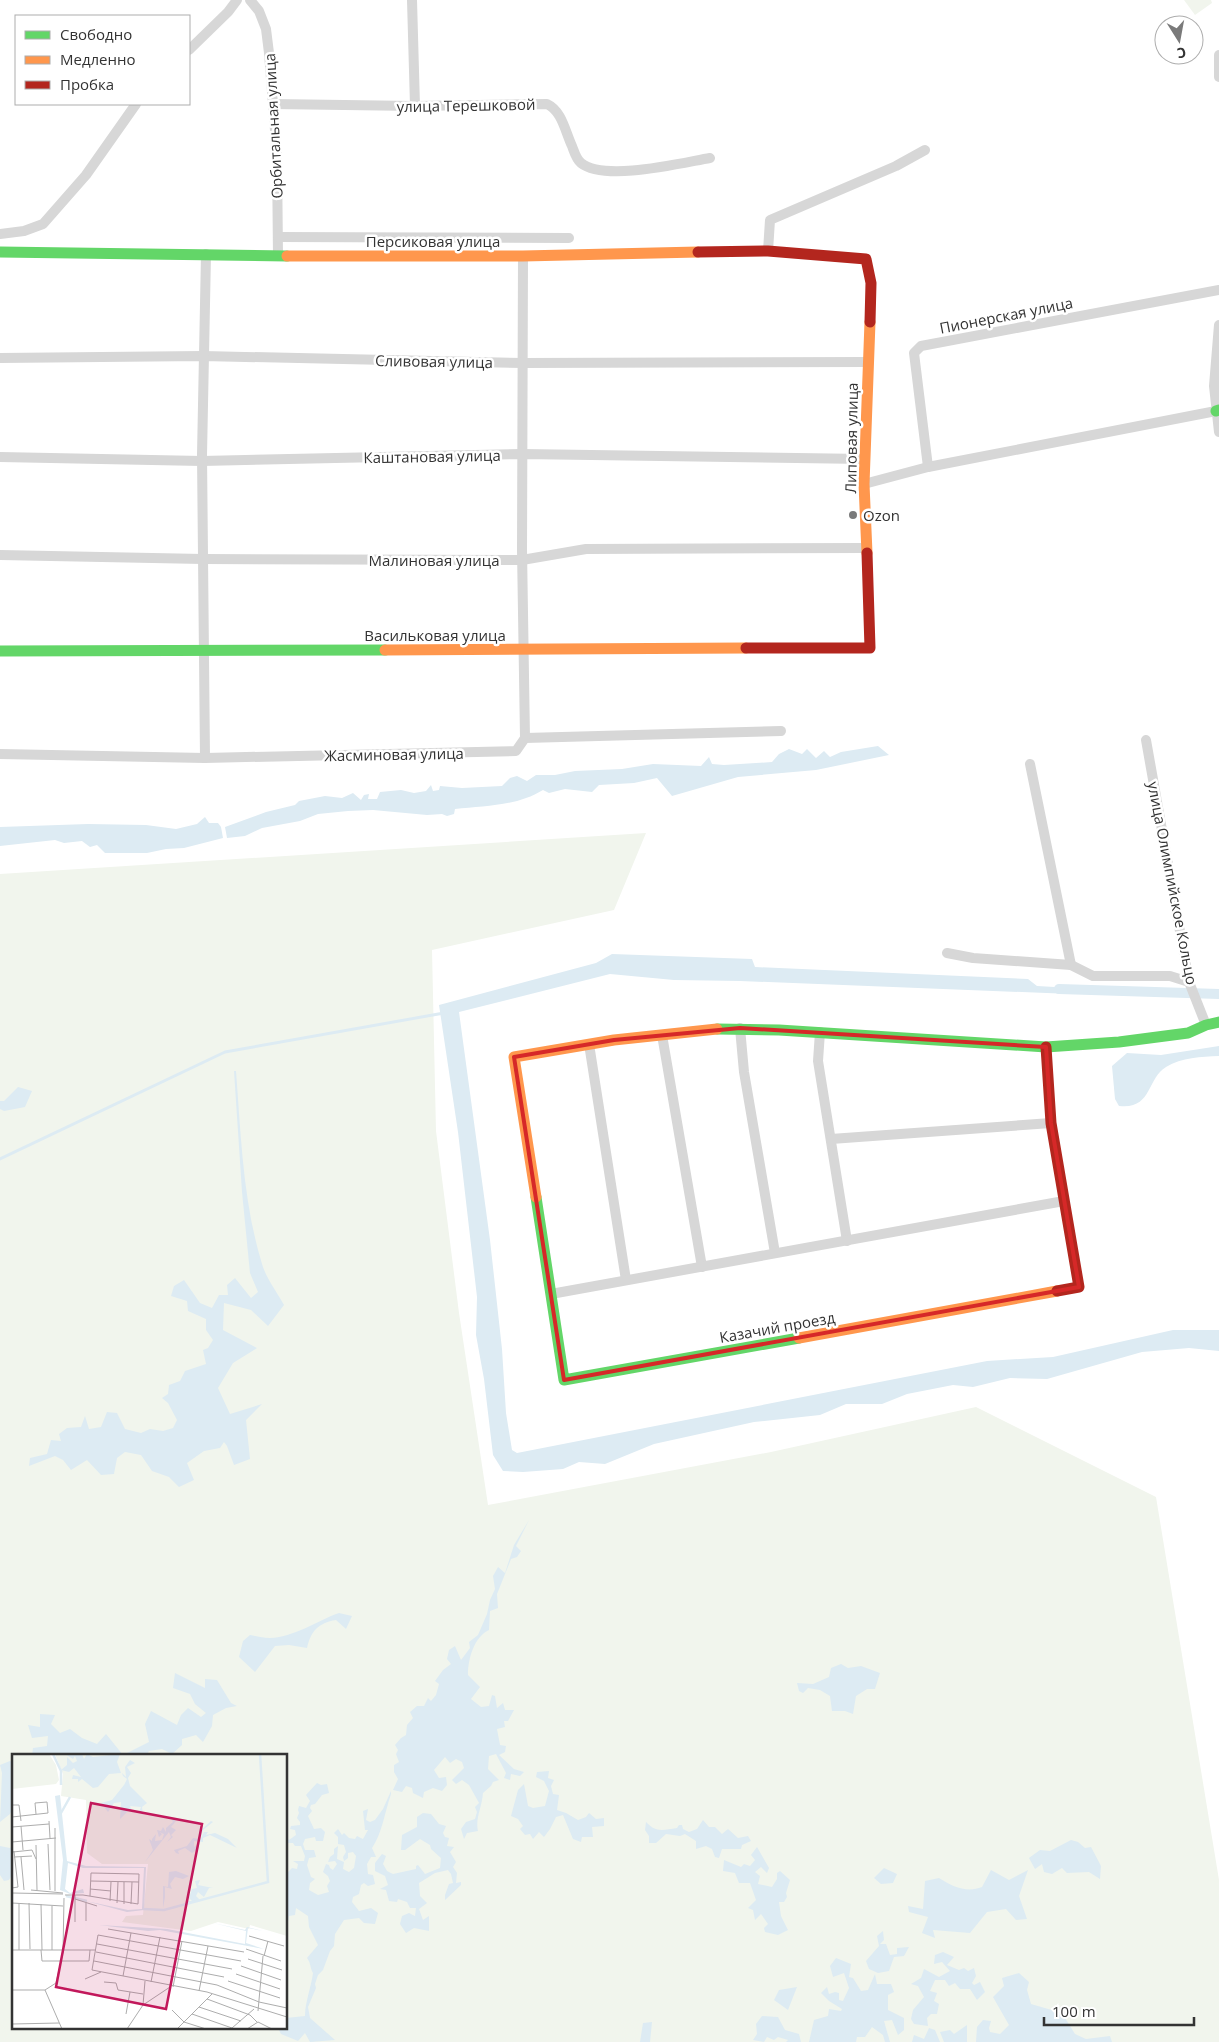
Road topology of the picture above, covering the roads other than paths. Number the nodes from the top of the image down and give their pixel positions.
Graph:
1 (237, 0) edge
2 (250, 0) edge
3 (412, 0) edge
4 (190, 49) edge
5 (1219, 55) edge
6 (1219, 77) edge
7 (273, 104) junction
8 (135, 105) edge
9 (415, 106) junction
10 (925, 150) dead end
11 (710, 158) dead end
12 (0, 234) edge
13 (278, 237) junction
14 (569, 238) dead end
15 (768, 251) junction
16 (0, 252) edge
17 (206, 254) junction
18 (278, 256) junction
19 (523, 256) junction
20 (866, 259) joint
21 (1219, 290) edge
22 (1219, 325) edge
23 (203, 356) junction
24 (0, 358) edge
25 (523, 362) junction
26 (868, 362) junction
27 (1218, 410) edge
28 (1219, 432) edge
29 (522, 454) junction
30 (0, 457) edge
31 (865, 459) junction
32 (202, 462) junction
33 (928, 467) junction
34 (864, 484) junction
35 (866, 548) junction
36 (0, 555) edge
37 (204, 559) junction
38 (522, 560) junction
39 (870, 648) joint
40 (205, 650) junction
41 (522, 650) junction
42 (0, 651) edge
43 (781, 731) dead end
44 (525, 738) junction
45 (1146, 740) dead end
46 (0, 754) edge
47 (205, 758) junction
48 (1030, 764) dead end
49 (947, 953) dead end
50 (1071, 965) junction
51 (1189, 982) junction
52 (1219, 1022) edge
53 (1206, 1024) junction
54 (740, 1028) junction
55 (820, 1032) junction
56 (662, 1035) junction
57 (589, 1044) junction
58 (1046, 1047) junction
59 (1051, 1123) junction
60 (831, 1139) junction
61 (1064, 1201) junction
62 (847, 1240) junction
63 (775, 1254) junction
64 (702, 1267) junction
65 (626, 1280) junction
66 (551, 1294) junction

1 - 4 street
2 - 7 street, Орбитальная улица
3 - 9 street
5 - 6 street
7 - 9 street, улица Терешковой
7 - 13 street, Орбитальная улица
8 - 12 street
9 - 11 street, улица Терешковой
10 - 15 street
13 - 14 street
13 - 18 street, Орбитальная улица
15 - 19 street, Персиковая улица
15 - 20 street, Персиковая улица
16 - 17 street, Персиковая улица
17 - 18 street, Персиковая улица
17 - 23 street
18 - 19 street, Персиковая улица
19 - 25 street
20 - 26 street, Липовая улица
21 - 33 street, Пионерская улица
22 - 27 street
23 - 24 street, Сливовая улица
23 - 25 street, Сливовая улица
23 - 32 street
25 - 26 street, Сливовая улица
25 - 29 street
26 - 31 street, Липовая улица
27 - 28 street
27 - 33 street
29 - 31 street, Каштановая улица
29 - 32 street, Каштановая улица
29 - 38 street
30 - 32 street, Каштановая улица
31 - 34 street, Липовая улица
32 - 37 street
33 - 34 street
34 - 35 street, Липовая улица
35 - 38 street, Малиновая улица
35 - 39 street, Липовая улица
36 - 37 street, Малиновая улица
37 - 38 street, Малиновая улица
37 - 40 street
38 - 41 street
39 - 41 street, Васильковая улица
40 - 41 street, Васильковая улица
40 - 42 street, Васильковая улица
40 - 47 street
41 - 44 street
43 - 44 street
44 - 47 street, Жасминовая улица
45 - 51 street, улица Олимпийское Кольцо
46 - 47 street, Жасминовая улица
48 - 50 street
49 - 50 street
50 - 51 street
51 - 53 street, улица Олимпийское Кольцо
52 - 53 street
53 - 58 street
54 - 55 street
54 - 56 street
54 - 63 street
55 - 58 street
55 - 60 street
56 - 57 street
56 - 64 street
57 - 65 street
57 - 66 street, Казачий проезд
58 - 59 street, Казачий проезд
59 - 60 street
59 - 61 street, Казачий проезд
60 - 62 street
61 - 62 street
61 - 66 street, Казачий проезд
62 - 63 street
63 - 64 street
64 - 65 street
65 - 66 street

